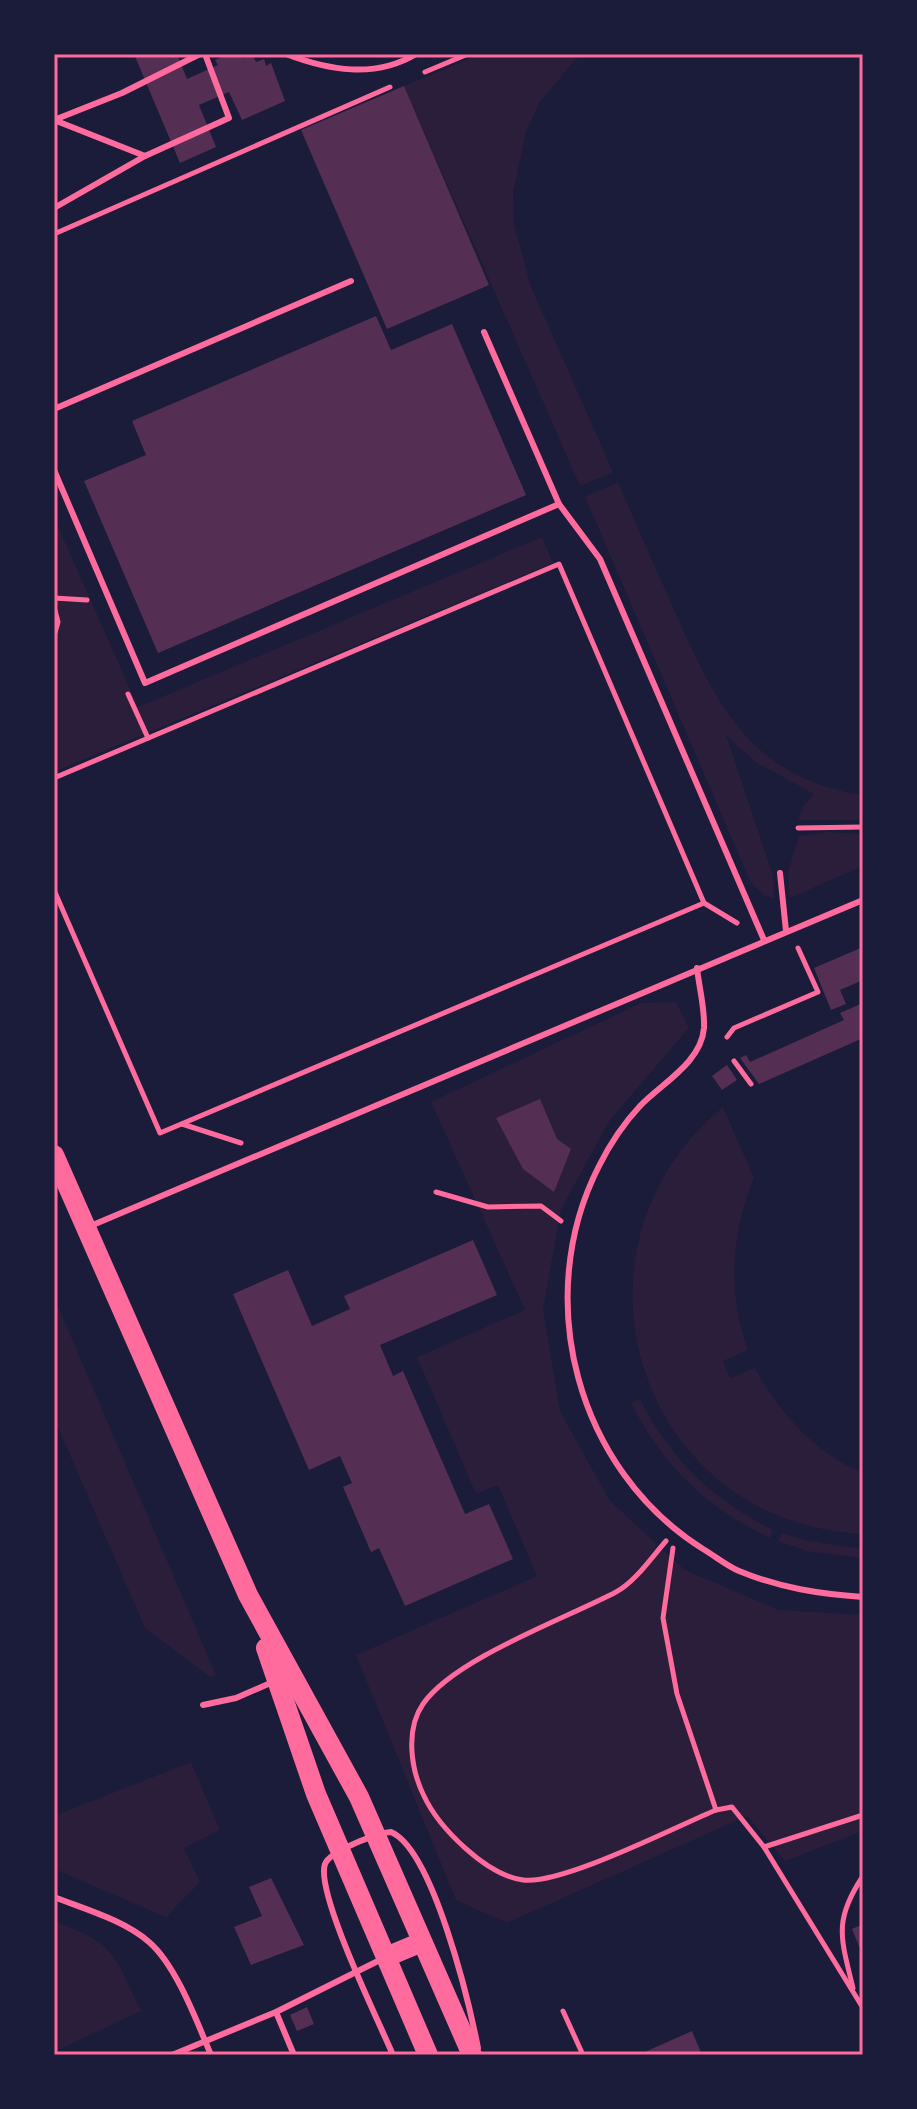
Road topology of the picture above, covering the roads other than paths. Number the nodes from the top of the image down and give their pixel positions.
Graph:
1 (202, 54) edge
2 (286, 54) edge
3 (416, 54) edge
4 (54, 120) edge
5 (145, 156) junction
6 (54, 208) edge
7 (351, 281) dead end
8 (484, 332) dead end
9 (54, 409) edge
10 (54, 470) edge
11 (559, 504) junction
12 (780, 873) dead end
13 (863, 900) edge
14 (788, 930) junction
15 (764, 940) junction
16 (697, 968) junction
17 (54, 1155) edge
18 (85, 1228) junction
19 (248, 1595) junction
20 (863, 1597) edge
21 (277, 1680) junction
22 (203, 1705) dead end
23 (375, 1835) junction
24 (340, 1851) junction
25 (54, 1897) edge
26 (422, 1942) junction
27 (386, 1957) junction
28 (358, 1972) junction
29 (276, 2012) junction
30 (205, 2041) junction
31 (172, 2055) edge
32 (211, 2055) edge
33 (294, 2055) edge
34 (393, 2055) edge
35 (428, 2055) edge
36 (472, 2055) edge
37 (480, 2055) edge

1 - 4 lane
1 - 5 lane
2 - 3 lane
4 - 5 lane
5 - 6 lane
7 - 9 lane
8 - 11 lane
10 - 11 lane
11 - 15 lane
12 - 14 lane
13 - 14 lane
14 - 15 lane
15 - 16 lane
16 - 18 lane
16 - 20 lane
17 - 18 main road
18 - 19 main road
19 - 21 main road
19 - 23 main road
21 - 22 lane
21 - 24 main road
23 - 24 lane
23 - 26 main road
23 - 37 lane
24 - 27 main road
24 - 28 lane
25 - 30 lane
26 - 27 main road
26 - 36 main road
27 - 28 lane
27 - 35 main road
28 - 29 lane
28 - 34 lane
29 - 30 lane
29 - 33 lane
30 - 31 lane
30 - 32 lane

